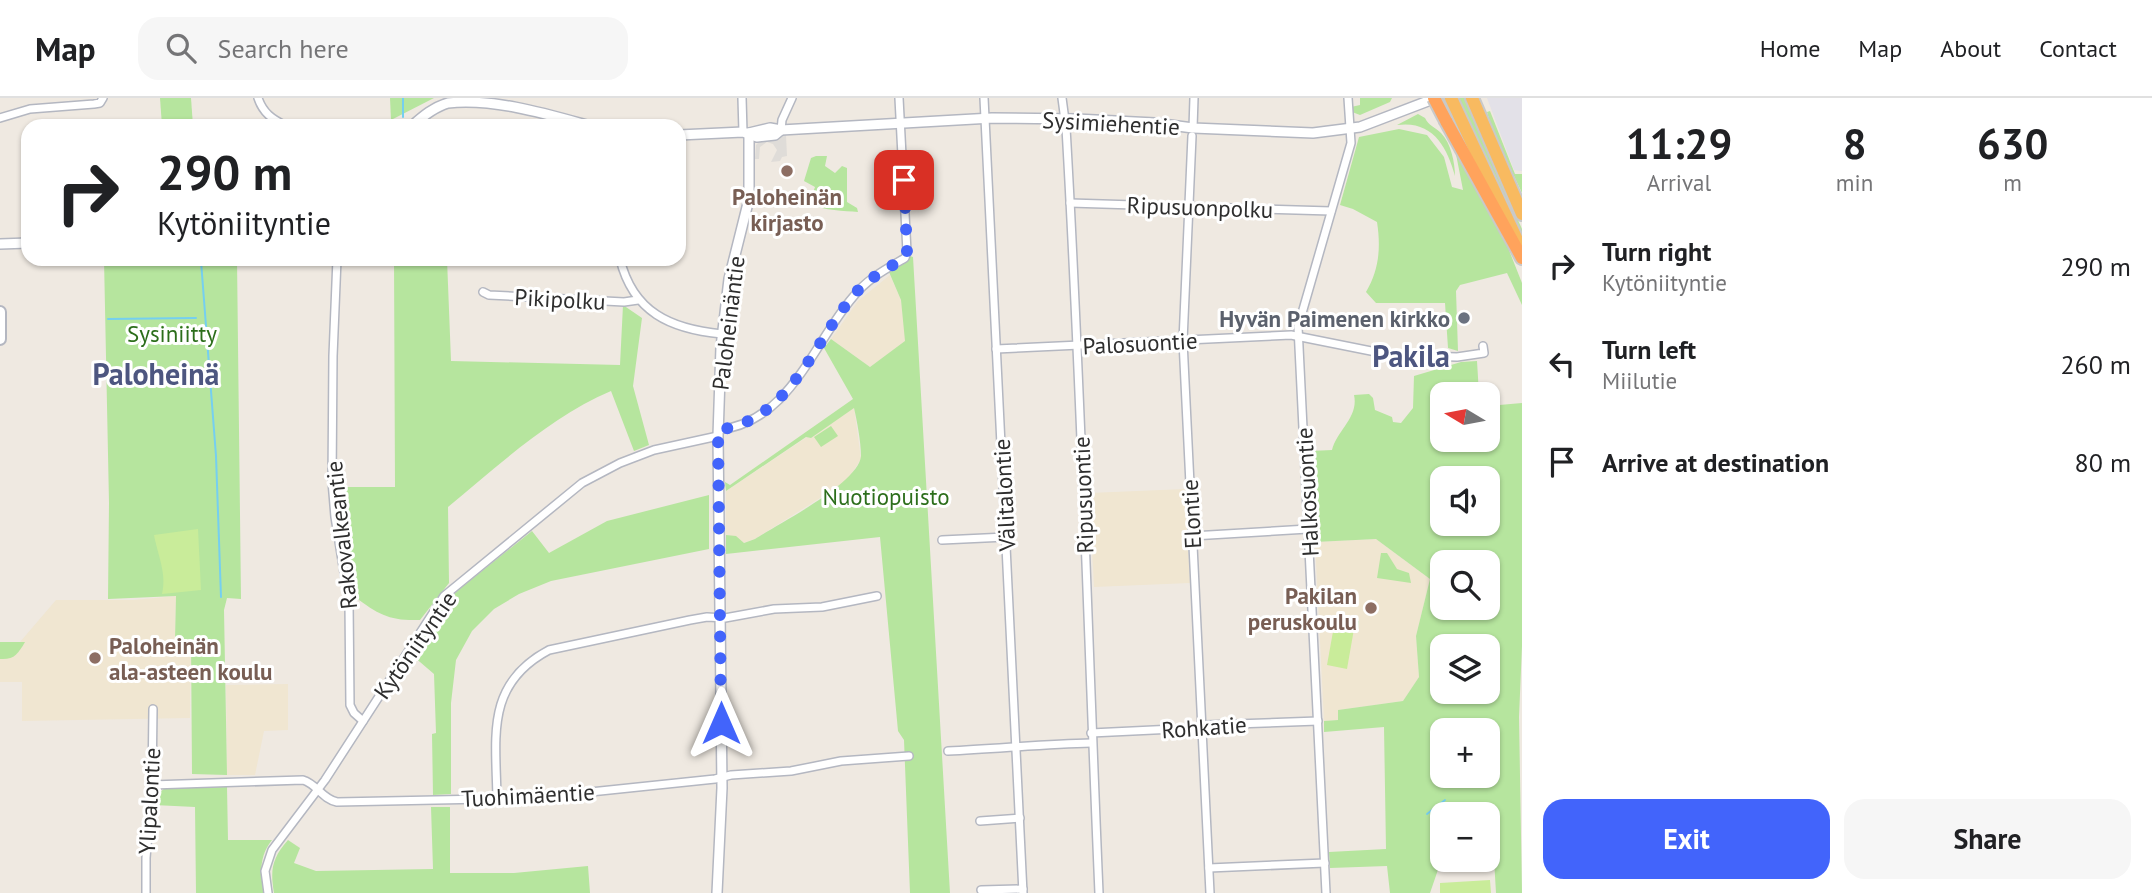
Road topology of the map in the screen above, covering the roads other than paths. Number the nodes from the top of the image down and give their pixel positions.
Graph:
1 (103, 98) edge
2 (258, 98) edge
3 (742, 98) edge
4 (792, 98) edge
5 (899, 98) edge
6 (984, 98) edge
7 (1062, 98) edge
8 (1194, 98) edge
9 (1348, 98) edge
10 (1435, 98) edge
11 (1451, 98) edge
12 (1474, 103) edge
13 (0, 118) edge
14 (985, 118) junction
15 (273, 119) edge
16 (421, 119) edge
17 (566, 119) edge
18 (1065, 119) junction
19 (901, 125) junction
20 (1350, 129) junction
21 (781, 130) junction
22 (746, 132) junction
23 (1192, 132) junction
24 (686, 135) edge
25 (1070, 203) junction
26 (1189, 206) junction
27 (1331, 211) junction
28 (1522, 214) edge
29 (21, 243) edge
30 (0, 244) edge
31 (1522, 251) edge
32 (1522, 258) edge
33 (337, 266) edge
34 (622, 266) edge
35 (483, 292) dead end
36 (638, 300) junction
37 (0, 312) edge
38 (722, 334) junction
39 (1298, 336) junction
40 (0, 339) edge
41 (1184, 341) junction
42 (1077, 346) junction
43 (1483, 346) dead end
44 (996, 349) junction
45 (718, 433) junction
46 (1308, 530) junction
47 (1192, 536) junction
48 (1006, 537) junction
49 (942, 540) dead end
50 (877, 597) dead end
51 (720, 617) junction
52 (153, 709) dead end
53 (363, 721) junction
54 (1318, 721) junction
55 (1201, 727) junction
56 (1091, 733) junction
57 (1091, 743) junction
58 (1017, 747) junction
59 (948, 751) dead end
60 (909, 756) dead end
61 (721, 778) junction
62 (152, 785) junction
63 (317, 790) junction
64 (497, 799) junction
65 (1020, 818) junction
66 (980, 821) dead end
67 (1325, 863) junction
68 (1209, 868) junction
69 (981, 890) dead end
70 (1023, 891) edge
71 (146, 893) edge
72 (268, 893) edge
73 (717, 893) edge
74 (1099, 893) edge
75 (1210, 893) edge
76 (1326, 893) edge

1 - 13 street
2 - 15 street
3 - 22 street
4 - 21 street
5 - 19 street
6 - 14 street, Välitalontie
7 - 18 street, Ripusuontie
8 - 23 street, Elontie
9 - 20 street, Halkosuontie
10 - 20 street, Sysimiehentie
10 - 32 highway, bridge
11 - 31 highway
12 - 28 highway
14 - 18 street, Sysimiehentie
14 - 19 street, Sysimiehentie
14 - 44 street, Välitalontie
16 - 17 street
18 - 23 street, Sysimiehentie
18 - 25 street, Ripusuontie
19 - 21 street, Sysimiehentie
19 - 45 street, Kytöniityntie
20 - 23 street, Sysimiehentie
20 - 27 street, Halkosuontie
21 - 22 street, Sysimiehentie
22 - 24 street, Sysimiehentie
22 - 38 street, Paloheinäntie
23 - 26 street, Elontie
25 - 26 street, Ripusuonpolku
25 - 42 street, Ripusuontie
26 - 27 street, Ripusuonpolku
26 - 41 street, Elontie
27 - 39 street, Halkosuontie
29 - 30 street
33 - 53 street, Rakovalkeantie
34 - 36 street
35 - 36 street, Pikipolku
36 - 38 street
37 - 40 main road
38 - 45 street, Paloheinäntie
39 - 41 street, Palosuontie
39 - 43 street, Palosuontie
39 - 46 street, Halkosuontie
41 - 42 street, Palosuontie
41 - 47 street, Elontie
42 - 44 street, Palosuontie
42 - 56 street, Ripusuontie
44 - 48 street, Välitalontie
45 - 51 street, Paloheinäntie
45 - 53 street, Kytöniityntie
46 - 47 street
46 - 54 street, Halkosuontie
47 - 55 street, Elontie
48 - 49 street
48 - 58 street, Välitalontie
50 - 51 street
51 - 61 street, Paloheinäntie
51 - 64 street
52 - 62 street, Ylipalontie
53 - 63 street, Kytöniityntie
54 - 55 street, Rohkatie
54 - 67 street, Halkosuontie
55 - 56 street, Rohkatie
55 - 68 street, Elontie
56 - 57 street, Ripusuontie
57 - 58 street
57 - 74 street, Ripusuontie
58 - 59 street
58 - 65 street, Välitalontie
60 - 61 street, Tuohimäentie
61 - 64 street, Tuohimäentie
61 - 73 street, Paloheinäntie
62 - 63 street, Tuohimäentie
62 - 71 street, Ylipalontie
63 - 64 street, Tuohimäentie
63 - 72 street, Kytöniityntie
65 - 66 street
65 - 70 street, Välitalontie
67 - 68 street
67 - 76 street, Halkosuontie
68 - 75 street, Elontie
69 - 70 street

